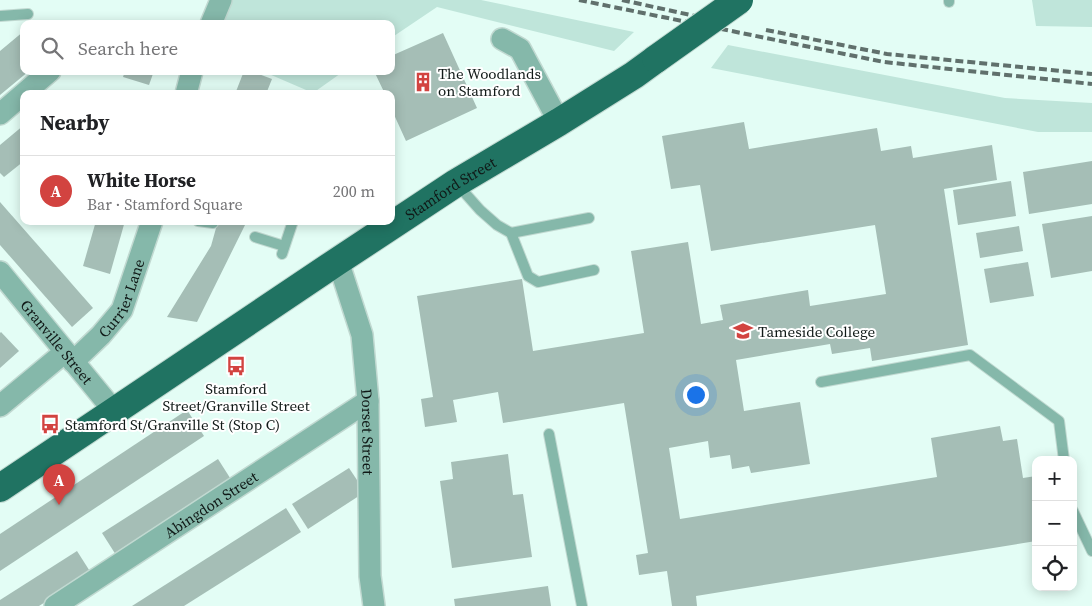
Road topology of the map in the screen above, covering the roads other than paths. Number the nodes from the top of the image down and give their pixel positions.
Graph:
1 (220, 0) edge
2 (739, 0) edge
3 (28, 14) dead end
4 (0, 16) edge
5 (212, 20) edge
6 (502, 39) dead end
7 (45, 75) edge
8 (191, 75) edge
9 (28, 90) edge
10 (187, 90) edge
11 (20, 97) edge
12 (0, 114) edge
13 (559, 122) junction
14 (456, 183) junction
15 (589, 218) dead end
16 (395, 223) edge
17 (151, 225) edge
18 (292, 225) edge
19 (392, 225) edge
20 (511, 233) junction
21 (256, 237) dead end
22 (338, 261) junction
23 (594, 270) dead end
24 (0, 272) edge
25 (69, 357) junction
26 (821, 382) dead end
27 (368, 401) junction
28 (0, 406) edge
29 (114, 411) junction
30 (549, 434) dead end
31 (1063, 456) edge
32 (0, 488) edge
33 (1077, 519) edge
34 (1092, 551) edge
35 (54, 606) edge
36 (374, 606) edge
37 (582, 606) edge

1 - 5 street
2 - 13 highway, Stamford Street, bridge
3 - 4 lane
6 - 13 street
7 - 9 street
8 - 10 street
11 - 12 street
13 - 14 highway, Stamford Street
14 - 16 highway, Stamford Street
14 - 20 lane
15 - 20 lane
17 - 25 street, Currier Lane
18 - 21 lane
19 - 22 highway, Stamford Street
20 - 23 lane
22 - 27 street, Dorset Street
22 - 29 highway, Stamford Street
24 - 25 street, Granville Street
25 - 28 street, Currier Lane
25 - 29 street, Granville Street
26 - 31 lane
27 - 35 street, Abingdon Street
27 - 36 street, Dorset Street
29 - 32 highway, Stamford Street
30 - 37 lane
33 - 34 lane

